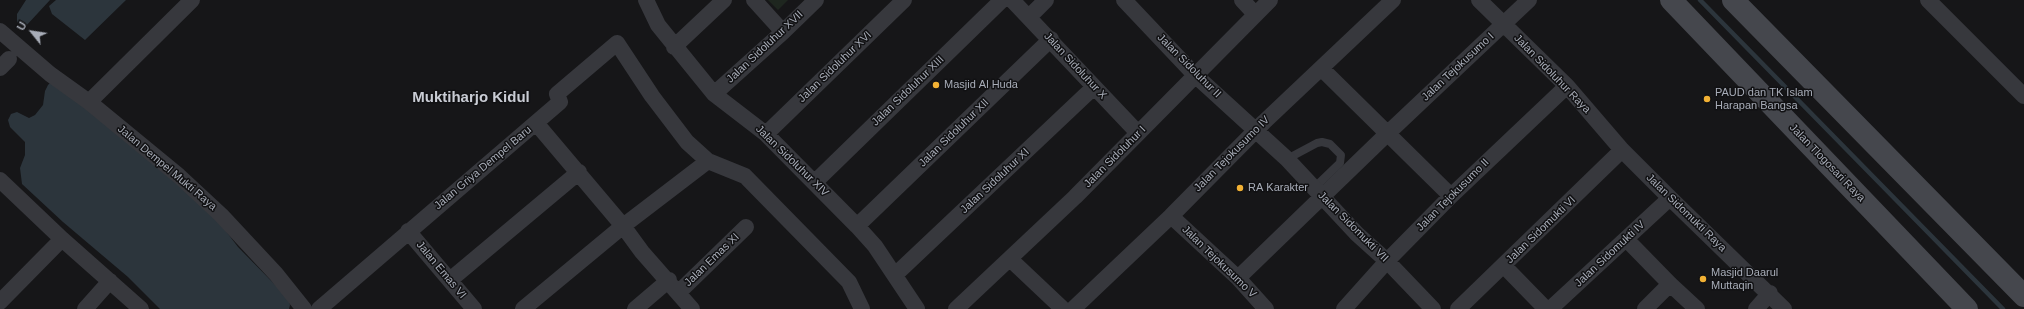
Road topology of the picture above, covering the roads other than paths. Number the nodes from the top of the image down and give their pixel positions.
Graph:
1 (192, 0) edge
2 (646, 0) edge
3 (724, 0) edge
4 (754, 0) edge
5 (816, 0) edge
6 (904, 0) edge
7 (1002, 0) edge
8 (1012, 0) edge
9 (1046, 0) edge
10 (1124, 0) edge
11 (1242, 0) edge
12 (1270, 0) edge
13 (1393, 0) edge
14 (1479, 0) edge
15 (1529, 0) edge
16 (1671, 0) edge
17 (1733, 0) edge
18 (1928, 0) edge
19 (1255, 14) junction
20 (1029, 17) junction
21 (1504, 24) junction
22 (0, 31) edge
23 (783, 32) junction
24 (1051, 39) junction
25 (674, 46) junction
26 (1322, 69) junction
27 (1195, 75) junction
28 (1566, 86) junction
29 (1094, 87) junction
30 (714, 94) junction
31 (2024, 96) edge
32 (89, 102) junction
33 (536, 122) junction
34 (1256, 129) junction
35 (1138, 133) junction
36 (1388, 133) junction
37 (766, 134) junction
38 (1622, 150) junction
39 (1287, 158) junction
40 (708, 161) junction
41 (578, 172) junction
42 (0, 180) edge
43 (815, 182) junction
44 (1318, 192) junction
45 (1451, 196) junction
46 (1670, 198) junction
47 (1171, 216) junction
48 (623, 226) junction
49 (857, 226) junction
50 (746, 227) dead end
51 (408, 231) junction
52 (62, 239) junction
53 (1626, 239) junction
54 (1010, 259) junction
55 (1387, 261) junction
56 (1504, 266) junction
57 (895, 275) junction
58 (1238, 278) junction
59 (450, 280) junction
60 (669, 280) junction
61 (110, 281) junction
62 (1670, 284) junction
63 (678, 293) junction
64 (1770, 293) junction
65 (2024, 296) edge
66 (0, 302) edge
67 (856, 306) edge
68 (2024, 306) edge
69 (85, 309) edge
70 (141, 309) edge
71 (304, 309) edge
72 (319, 309) edge
73 (474, 309) edge
74 (523, 309) edge
75 (635, 309) edge
76 (692, 309) edge
77 (917, 309) edge
78 (956, 309) edge
79 (1063, 309) edge
80 (1073, 309) edge
81 (1266, 309) edge
82 (1344, 309) edge
83 (1433, 309) edge
84 (1458, 309) edge
85 (1546, 309) edge
86 (1550, 309) edge
87 (1645, 309) edge
88 (1697, 309) edge
89 (1756, 309) edge
90 (1784, 309) edge
91 (1967, 309) edge
92 (2021, 309) edge

1 - 32 street
2 - 25 street, Jalan Sidoluhur XIV
3 - 25 street
4 - 23 street
5 - 23 street, Jalan Sidoluhur XVII
6 - 37 street, Jalan Sidoluhur XVI
7 - 43 street, Jalan Sidoluhur XIII
8 - 20 street, Jalan Sidoluhur X
9 - 20 street
10 - 27 street, Jalan Sidoluhur II
11 - 19 street
12 - 19 street, Jalan Sidoluhur I
13 - 26 street, Jalan Tejokusumo IV
14 - 21 street, Jalan Sidoluhur Raya
15 - 21 street, Jalan Tejokusumo I
16 - 91 street, Jalan Tlogosari Raya
17 - 65 street
18 - 31 street
19 - 27 street, Jalan Sidoluhur I
20 - 24 street, Jalan Sidoluhur X
21 - 28 street, Jalan Sidoluhur Raya
21 - 36 street, Jalan Tejokusumo I
22 - 32 street, Jalan Dempel Mukti Raya
23 - 30 street, Jalan Sidoluhur XVII
24 - 29 street, Jalan Sidoluhur X
24 - 49 street, Jalan Sidoluhur XII
25 - 30 street, Jalan Sidoluhur XIV
26 - 34 street, Jalan Tejokusumo IV
26 - 36 street
27 - 34 street, Jalan Sidoluhur II
27 - 35 street, Jalan Sidoluhur I
28 - 38 street, Jalan Sidoluhur Raya
28 - 45 street, Jalan Tejokusumo II
29 - 35 street, Jalan Sidoluhur X
29 - 57 street, Jalan Sidoluhur XI
30 - 37 street, Jalan Sidoluhur XIV
32 - 71 street, Jalan Dempel Mukti Raya
33 - 40 street
33 - 41 street, Jalan Griya Dempel Baru
33 - 51 street, Jalan Griya Dempel Baru
34 - 39 street, Jalan Sidomukti VII
34 - 47 street, Jalan Tejokusumo IV
35 - 54 street, Jalan Sidoluhur I
36 - 44 street, Jalan Tejokusumo I
36 - 45 street
37 - 43 street, Jalan Sidoluhur XIV
38 - 46 street, Jalan Sidomukti Raya
38 - 56 street, Jalan Sidomukti VI
39 - 44 street, Jalan Sidomukti VII
39 - 44 lane
40 - 48 street
40 - 67 street
41 - 48 street, Jalan Griya Dempel Baru
41 - 59 street
42 - 52 street
43 - 49 street, Jalan Sidoluhur XIV
44 - 55 street, Jalan Sidomukti VII
44 - 58 street, Jalan Tejokusumo I
45 - 55 street, Jalan Tejokusumo II
46 - 53 street, Jalan Sidomukti IV
46 - 64 street, Jalan Sidomukti Raya
47 - 58 street, Jalan Tejokusumo V
47 - 80 street, Jalan Tejokusumo IV
48 - 60 street, Jalan Griya Dempel Baru
48 - 74 street
49 - 57 street, Jalan Sidoluhur XIV
50 - 63 street, Jalan Emas XI
51 - 59 street, Jalan Emas VI
51 - 72 street, Jalan Griya Dempel Baru
52 - 61 street
52 - 66 street
53 - 62 street
53 - 86 street, Jalan Sidomukti IV
54 - 78 street, Jalan Sidoluhur I
54 - 79 street
55 - 82 street, Jalan Tejokusumo II
55 - 83 street, Jalan Sidomukti VII
56 - 84 street, Jalan Sidomukti VI
56 - 85 street
57 - 77 street, Jalan Sidoluhur XIV
58 - 81 street, Jalan Tejokusumo V
59 - 73 street, Jalan Emas VI
60 - 63 street, Jalan Griya Dempel Baru
60 - 75 street
61 - 69 street
61 - 70 street
62 - 87 street
62 - 88 street
63 - 76 street, Jalan Griya Dempel Baru
64 - 89 street
64 - 90 street, Jalan Sidomukti Raya
68 - 92 street

